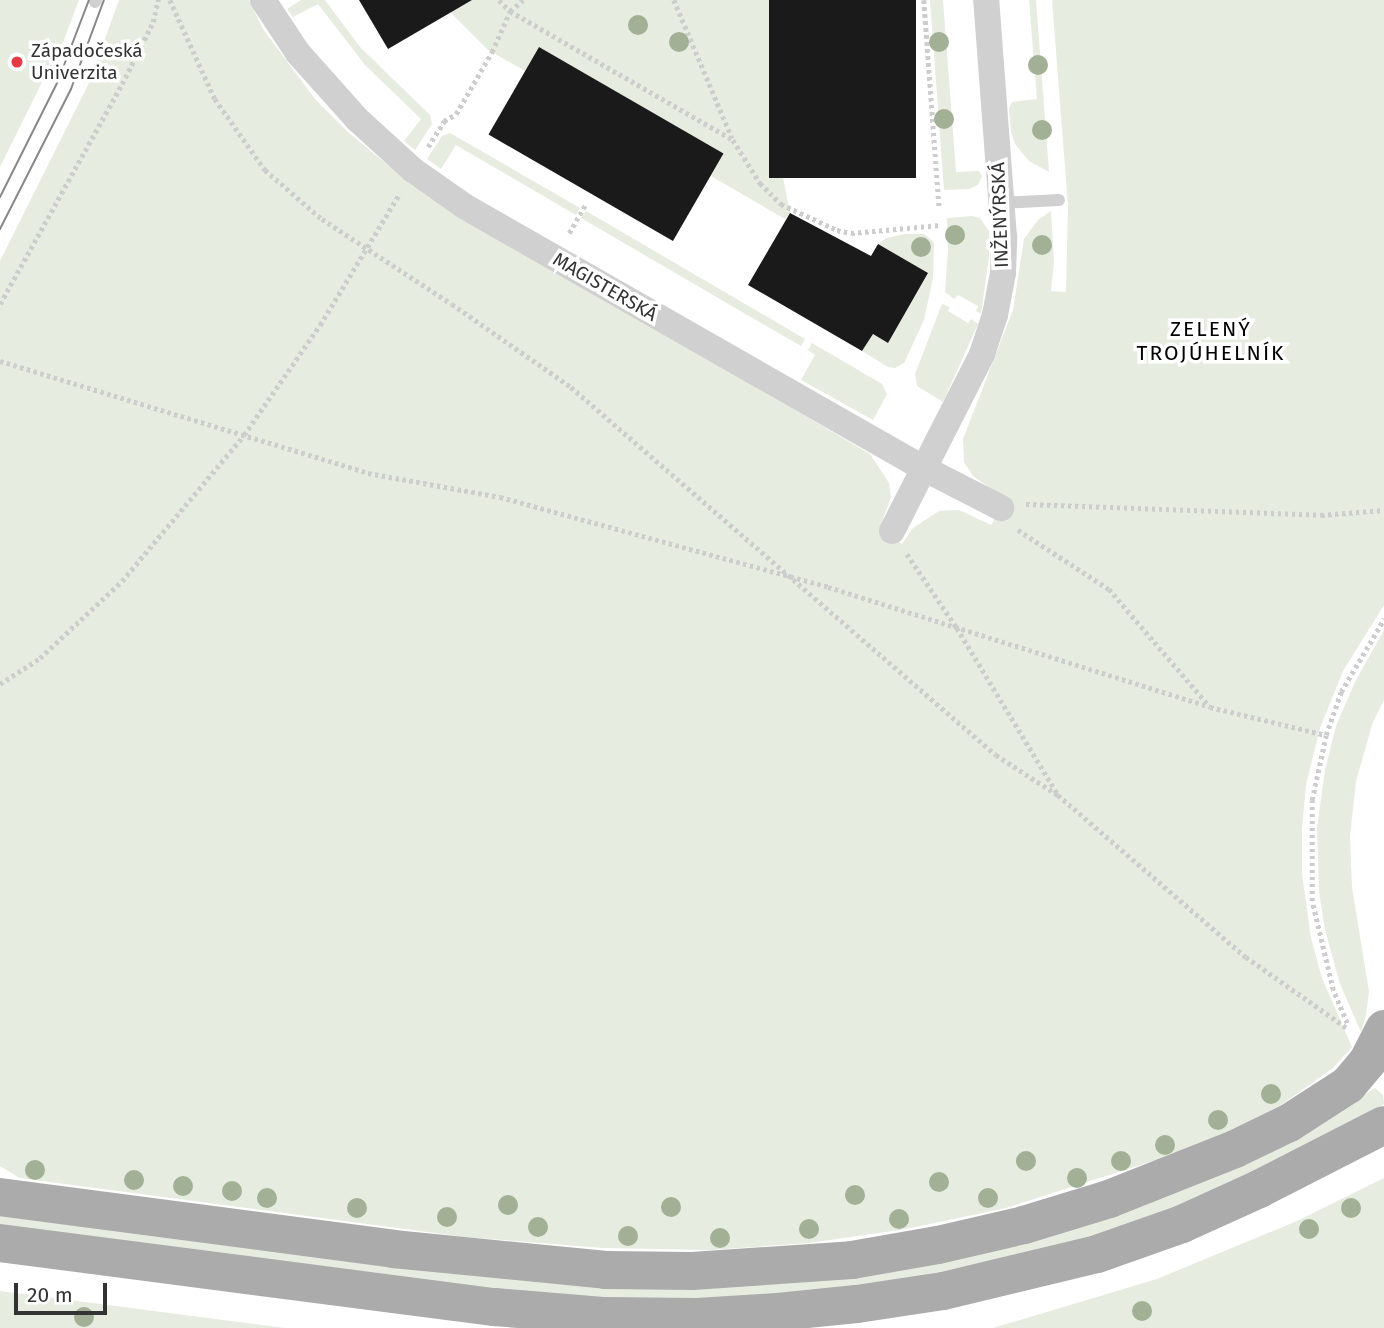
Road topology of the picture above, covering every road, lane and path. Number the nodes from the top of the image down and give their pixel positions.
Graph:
1 (158, 0) edge
2 (170, 0) edge
3 (263, 0) edge
4 (499, 0) edge
5 (523, 0) edge
6 (674, 0) edge
7 (924, 0) edge
8 (986, 0) edge
9 (510, 11) junction
10 (733, 140) junction
11 (414, 170) junction
12 (1059, 200) dead end
13 (1001, 203) junction
14 (586, 204) dead end
15 (939, 206) dead end
16 (941, 225) dead end
17 (564, 242) dead end
18 (367, 248) junction
19 (0, 304) edge
20 (0, 360) edge
21 (244, 435) junction
22 (923, 468) junction
23 (977, 496) junction
24 (1001, 508) dead end
25 (1384, 510) edge
26 (892, 531) joint
27 (793, 578) junction
28 (1384, 618) edge
29 (957, 628) junction
30 (0, 684) edge
31 (1210, 707) junction
32 (1326, 735) junction
33 (1058, 795) junction
34 (1367, 1030) edge
35 (1384, 1125) edge
36 (0, 1197) edge
37 (0, 1243) edge

1 - 19 path
2 - 18 path
3 - 11 street, MAGISTERSKÁ
4 - 9 path
5 - 9 path
6 - 10 path
7 - 15 path
8 - 13 street, INŽENÝRSKÁ
9 - 10 path
9 - 11 path
10 - 16 path
11 - 18 path
11 - 22 street, MAGISTERSKÁ
12 - 13 lane
13 - 22 street, INŽENÝRSKÁ
14 - 17 path
18 - 21 path
18 - 27 path
20 - 21 path
21 - 27 path
21 - 30 path
22 - 23 street, MAGISTERSKÁ
22 - 26 street, INŽENÝRSKÁ
23 - 24 street, MAGISTERSKÁ
23 - 25 path
23 - 31 path
26 - 29 path
27 - 29 path
27 - 33 path
28 - 32 path
29 - 31 path
29 - 33 path
31 - 32 path
32 - 34 path
33 - 34 path
34 - 36 main road
35 - 37 main road

